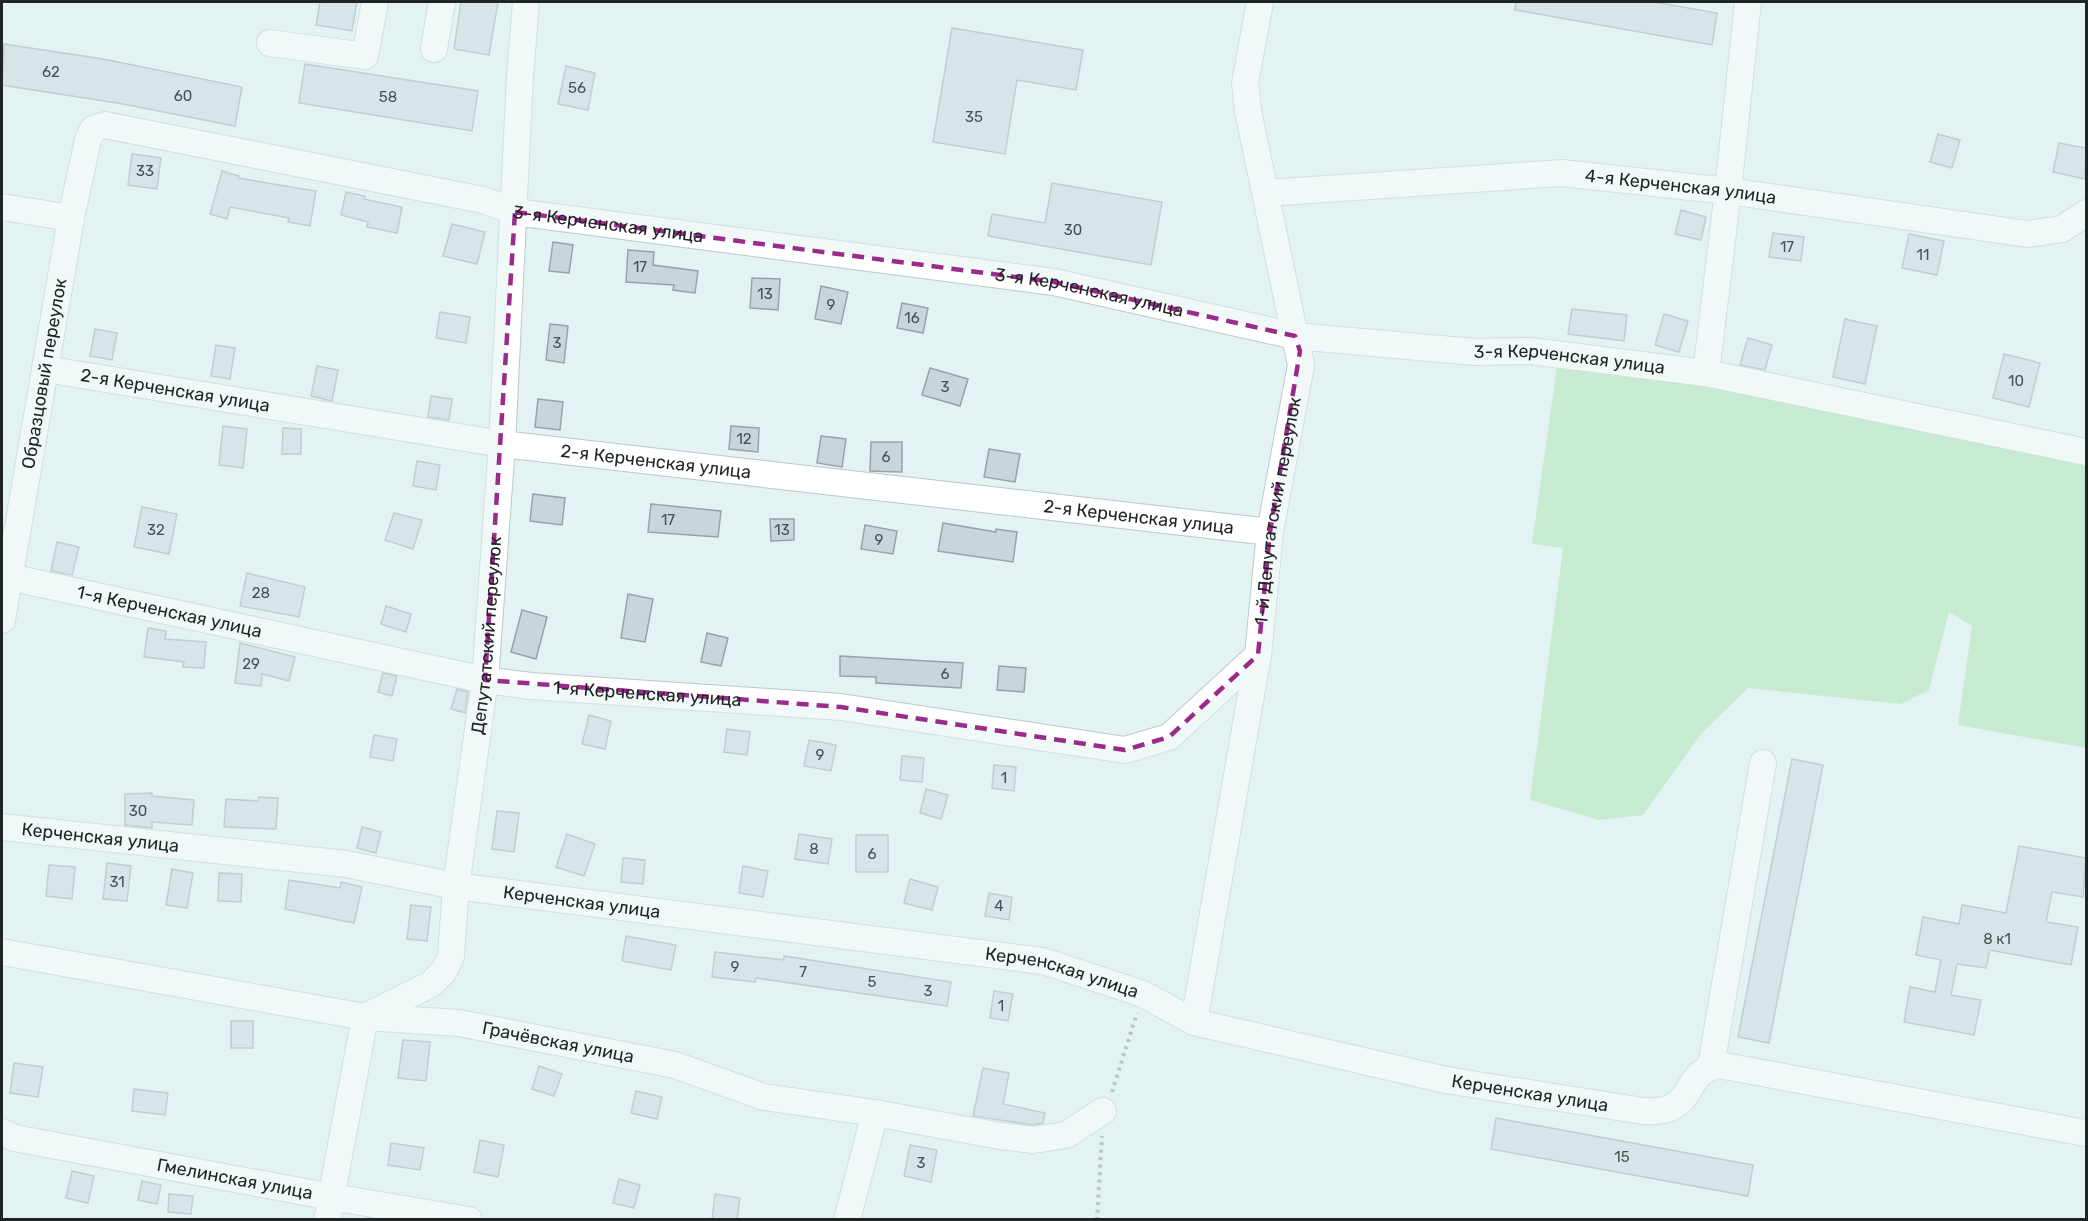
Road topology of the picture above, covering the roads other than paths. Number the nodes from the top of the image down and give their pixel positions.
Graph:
1 (375, 2) edge
2 (442, 2) edge
3 (526, 2) edge
4 (1260, 2) edge
5 (1748, 2) edge
6 (270, 43) dead end
7 (434, 49) dead end
8 (93, 129) joint
9 (1728, 191) junction
10 (1266, 193) junction
11 (2, 207) edge
12 (515, 212) junction
13 (2086, 213) edge
14 (71, 218) junction
15 (1295, 336) junction
16 (45, 369) junction
17 (1706, 373) junction
18 (502, 444) junction
19 (2086, 452) edge
20 (1270, 532) junction
21 (9, 577) junction
22 (2, 620) edge
23 (1258, 655) junction
24 (485, 680) junction
25 (1763, 763) dead end
26 (2, 826) edge
27 (456, 886) junction
28 (2, 952) edge
29 (365, 1017) junction
30 (1194, 1022) junction
31 (1711, 1066) junction
32 (1103, 1111) dead end
33 (875, 1113) junction
34 (2, 1132) edge
35 (2086, 1133) edge
36 (330, 1208) edge
37 (470, 1220) edge
38 (847, 1220) edge

1 - 6 street
2 - 7 street
3 - 12 street, Депутатский переулок
4 - 10 street, 1-й Депутатский переулок
5 - 9 street
8 - 12 street, 3-я Керченская улица
8 - 14 street, Образцовый переулок
9 - 10 street, 4-я Керченская улица
9 - 13 street, 4-я Керченская улица
9 - 17 street
10 - 15 street, 1-й Депутатский переулок
11 - 14 street
12 - 15 street, 3-я Керченская улица
12 - 18 street, Депутатский переулок
14 - 16 street, Образцовый переулок
15 - 17 street, 3-я Керченская улица
15 - 20 street, 1-й Депутатский переулок
16 - 18 street, 2-я Керченская улица
16 - 21 street, Образцовый переулок
17 - 19 street, 3-я Керченская улица
18 - 20 street, 2-я Керченская улица
18 - 24 street, Депутатский переулок
20 - 23 street, 1-й Депутатский переулок
21 - 22 street, Образцовый переулок
21 - 24 street, 1-я Керченская улица
23 - 24 street, 1-я Керченская улица
23 - 30 street, 1-й Депутатский переулок
24 - 27 street, Депутатский переулок
25 - 31 street
26 - 27 street, Керченская улица
27 - 29 street, Депутатский переулок
27 - 30 street, Керченская улица
28 - 29 street, Грачёвская улица
29 - 33 street, Грачёвская улица
29 - 36 street
30 - 31 street, Керченская улица
31 - 35 street
32 - 33 street, Грачёвская улица
33 - 38 street
34 - 36 street, Гмелинская улица
36 - 37 street, Гмелинская улица

